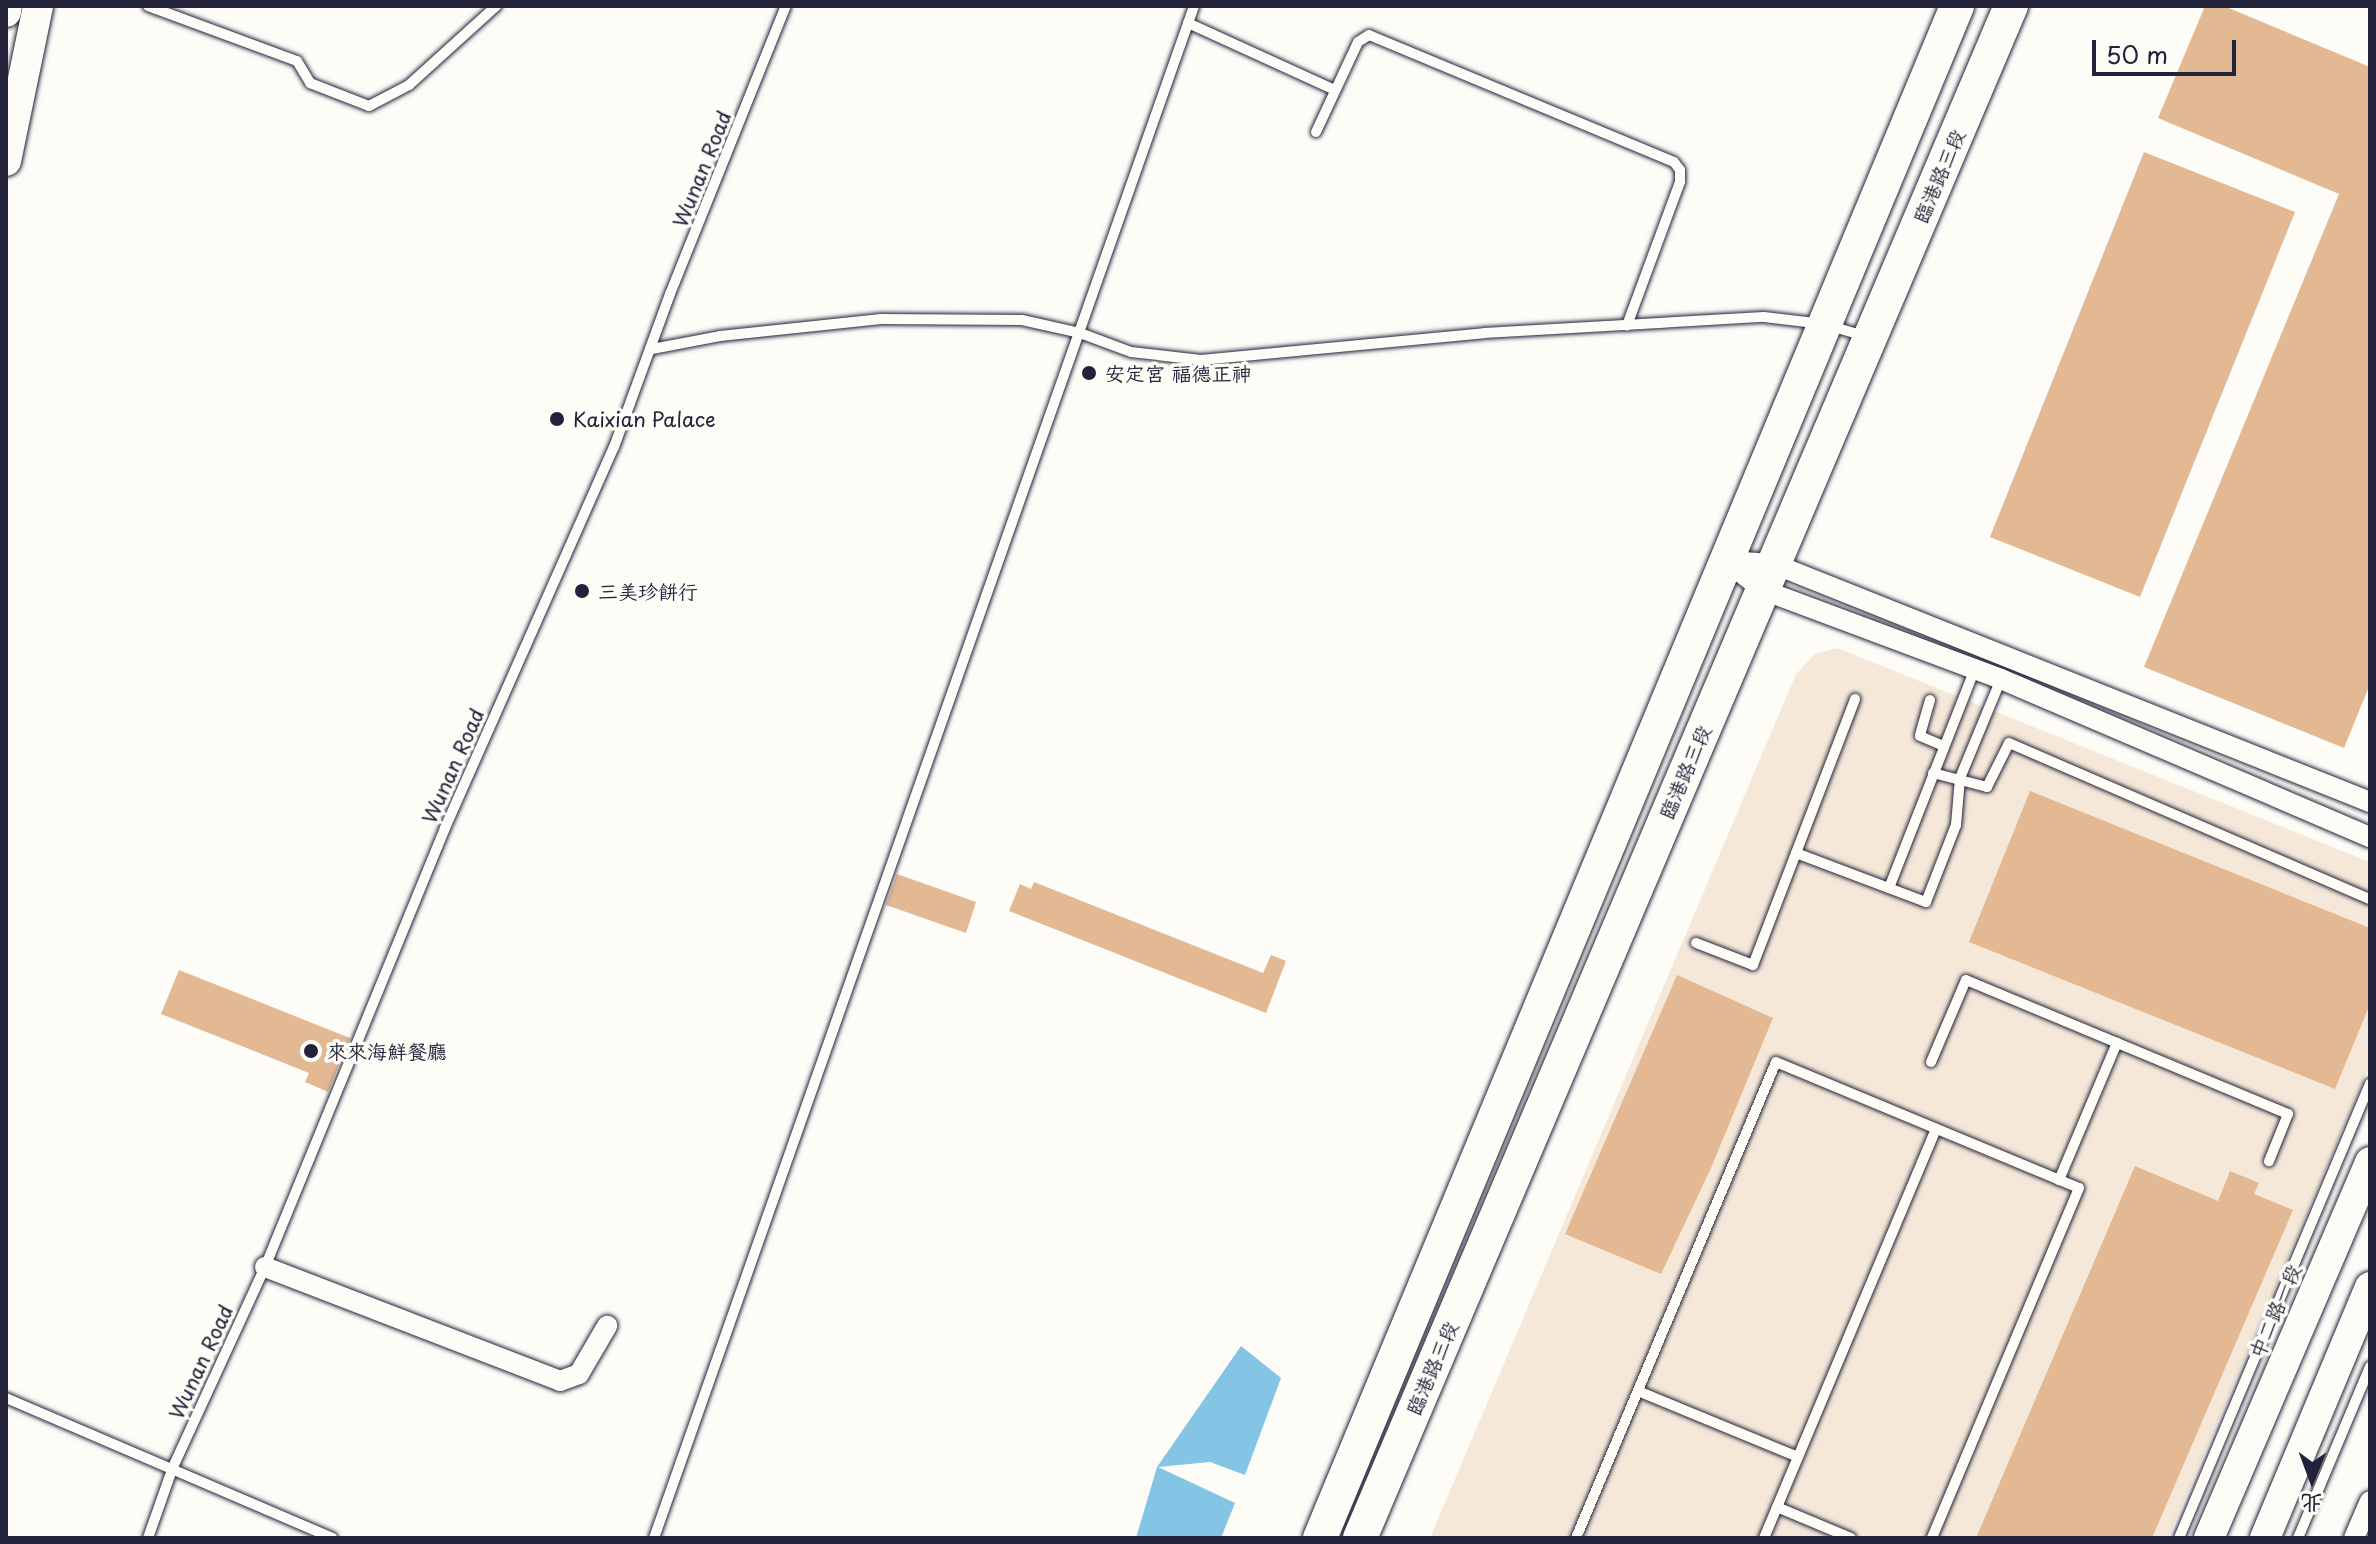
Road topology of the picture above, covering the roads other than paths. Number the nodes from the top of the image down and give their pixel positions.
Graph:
1 (7, 6) edge
2 (38, 6) edge
3 (148, 6) edge
4 (496, 6) edge
5 (786, 6) edge
6 (1194, 6) edge
7 (1957, 6) edge
8 (2011, 6) edge
9 (6, 12) edge
10 (1188, 23) junction
11 (1335, 90) junction
12 (1316, 132) dead end
13 (6, 161) edge
14 (1824, 324) junction
15 (1627, 325) junction
16 (1080, 333) junction
17 (1870, 337) junction
18 (652, 349) junction
19 (1726, 561) junction
20 (1768, 577) junction
21 (1975, 669) junction
22 (2001, 679) junction
23 (1855, 699) dead end
24 (1930, 700) dead end
25 (1943, 746) junction
26 (1933, 773) junction
27 (1960, 778) junction
28 (2370, 802) edge
29 (2370, 837) edge
30 (1796, 853) junction
31 (1889, 888) junction
32 (2370, 899) edge
33 (1696, 943) dead end
34 (2117, 1043) junction
35 (1931, 1062) dead end
36 (2370, 1084) edge
37 (1936, 1129) junction
38 (2269, 1161) dead end
39 (2370, 1162) edge
40 (2059, 1180) junction
41 (265, 1267) junction
42 (2370, 1287) edge
43 (607, 1326) dead end
44 (2370, 1367) edge
45 (1638, 1391) junction
46 (6, 1398) edge
47 (1798, 1457) junction
48 (173, 1467) junction
49 (2370, 1501) edge
50 (1777, 1507) junction
51 (148, 1538) edge
52 (332, 1538) edge
53 (654, 1538) edge
54 (1320, 1538) edge
55 (1360, 1538) edge
56 (1576, 1538) edge
57 (1764, 1538) edge
58 (1851, 1538) edge
59 (1932, 1538) edge
60 (2179, 1538) edge
61 (2209, 1538) edge
62 (2265, 1538) edge
63 (2298, 1538) edge
64 (2354, 1538) edge

1 - 9 street
2 - 13 street
3 - 4 lane
5 - 18 lane, Wunan Road
6 - 10 lane
7 - 14 main road, 臨港路三段
8 - 17 main road, 臨港路三段
10 - 11 lane
10 - 16 lane
11 - 12 lane
11 - 15 lane
14 - 15 lane
14 - 17 lane
14 - 19 main road, 臨港路三段
15 - 16 lane
16 - 18 lane
16 - 53 lane
17 - 20 main road, 臨港路三段
18 - 41 lane, Wunan Road
19 - 20 street
19 - 54 main road, 臨港路三段
20 - 21 street
20 - 28 street
20 - 55 main road, 臨港路三段
21 - 22 street
21 - 25 lane
22 - 27 lane
22 - 29 street
23 - 30 lane
24 - 25 lane
25 - 26 lane
26 - 27 lane
26 - 31 lane
27 - 31 lane
27 - 32 lane
30 - 31 lane
30 - 33 lane
34 - 35 lane
34 - 38 lane
34 - 40 lane
36 - 60 lane, 中二路一段
37 - 40 lane
37 - 45 lane
37 - 47 lane
39 - 61 street, 中二路一段
40 - 59 lane
41 - 43 street
41 - 48 lane, Wunan Road
42 - 62 street
44 - 63 lane
45 - 47 lane
45 - 56 lane
46 - 48 lane
47 - 50 lane
48 - 51 lane, Wunan Road
48 - 52 lane
49 - 64 street
50 - 57 lane
50 - 58 lane

